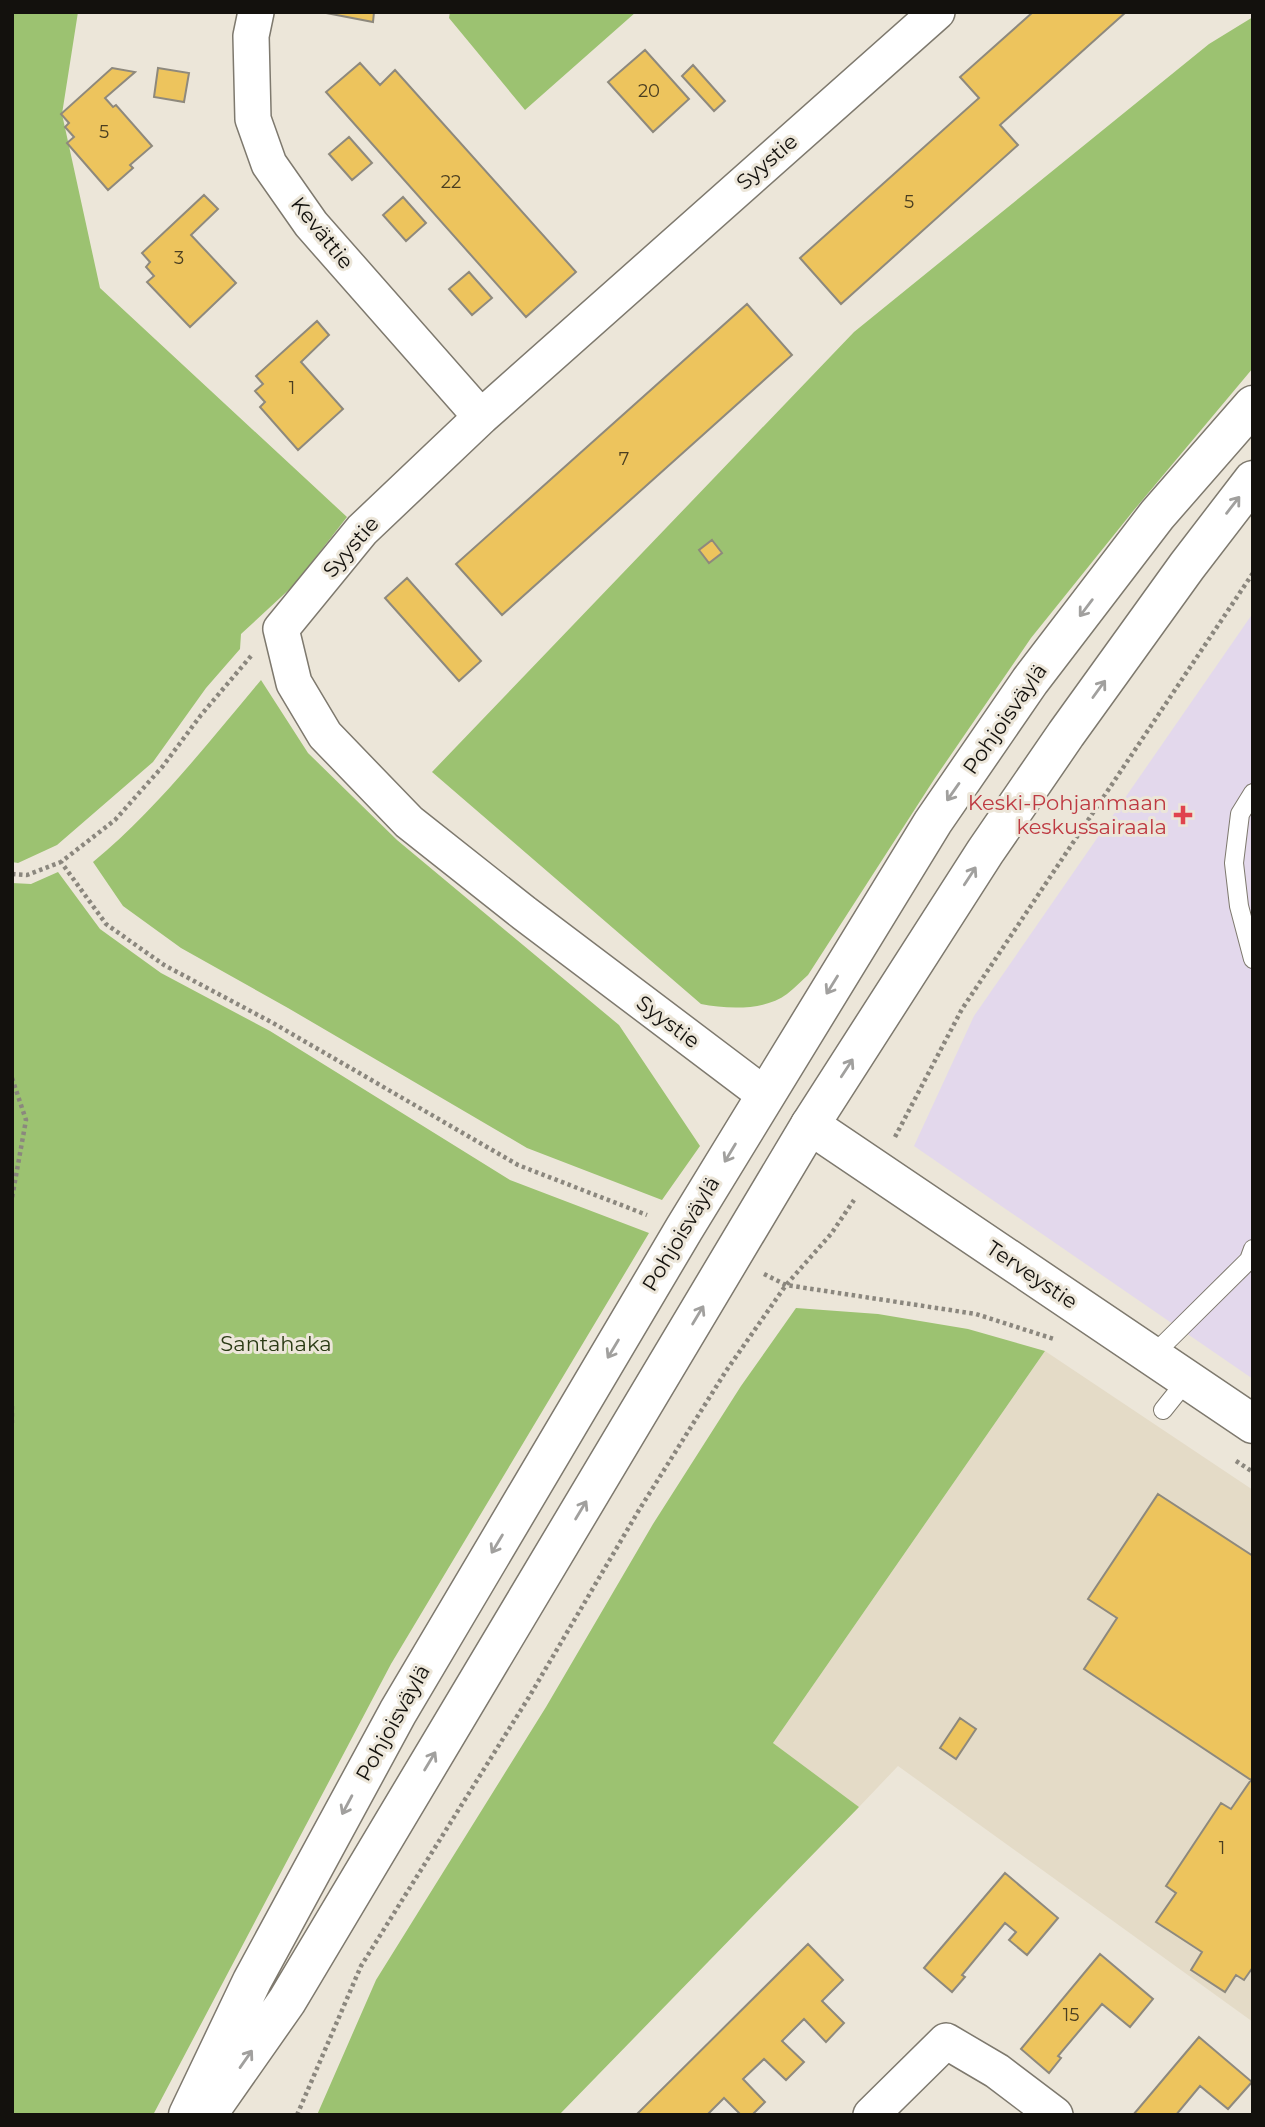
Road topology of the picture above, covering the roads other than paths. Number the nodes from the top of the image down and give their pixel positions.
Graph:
1 (256, 12) edge
2 (937, 12) edge
3 (1253, 405) edge
4 (481, 417) junction
5 (1253, 480) edge
6 (1253, 794) edge
7 (1253, 959) edge
8 (765, 1095) junction
9 (810, 1125) junction
10 (1253, 1249) edge
11 (1152, 1356) junction
12 (1187, 1380) junction
13 (1163, 1410) dead end
14 (1253, 1424) edge
15 (188, 2115) edge
16 (207, 2115) edge
17 (871, 2115) edge
18 (1055, 2115) edge

1 - 4 street, Kevättie
2 - 4 street, Syystie
3 -> 8 main road, Pohjoisväylä
4 - 8 street, Syystie
9 -> 5 main road
6 - 7 lane
8 - 9 main road, Terveystie
8 -> 15 main road, Pohjoisväylä
9 - 11 main road, Terveystie
16 -> 9 main road
10 - 11 lane
11 - 12 main road, Terveystie
12 - 13 lane
12 - 14 main road, Terveystie
17 - 18 street

